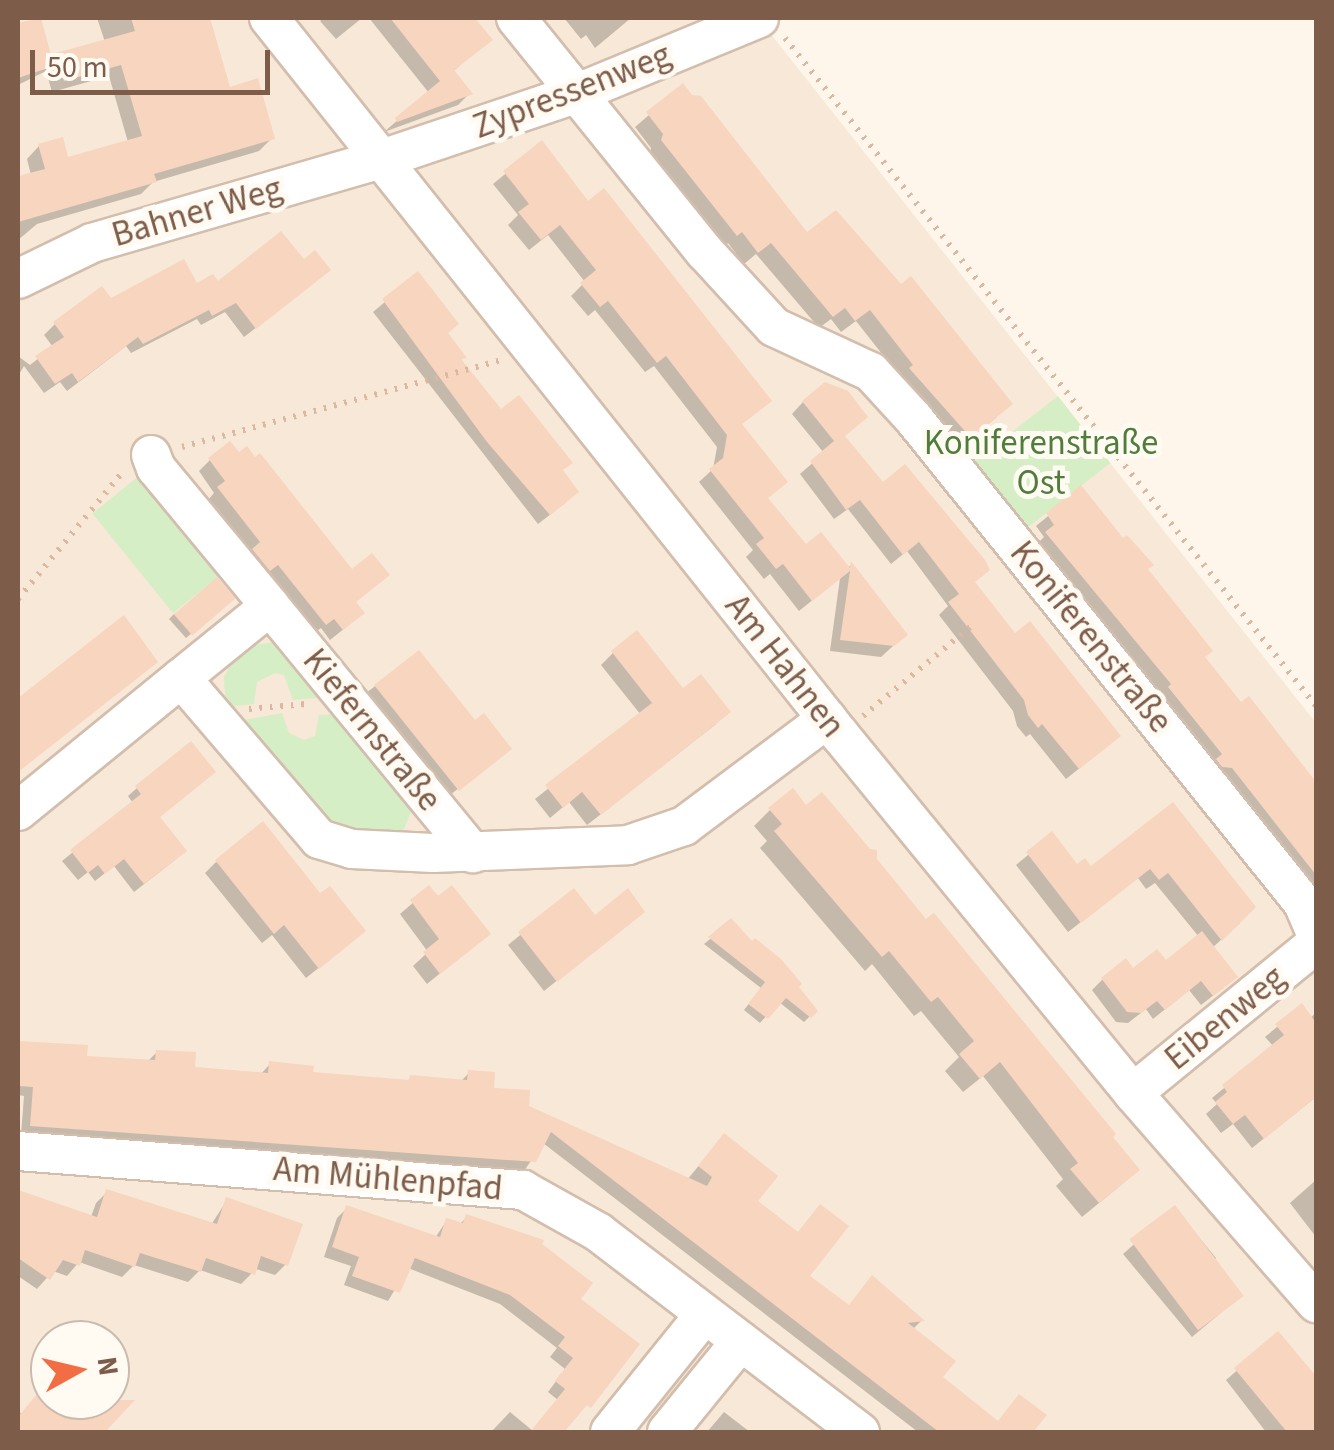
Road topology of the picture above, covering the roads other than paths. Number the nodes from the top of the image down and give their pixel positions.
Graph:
1 (269, 18) edge
2 (516, 18) edge
3 (770, 25) edge
4 (575, 94) junction
5 (382, 159) junction
6 (18, 279) edge
7 (151, 455) road end
8 (270, 606) junction
9 (182, 678) junction
10 (833, 727) junction
11 (18, 811) edge
12 (473, 853) junction
13 (1316, 934) edge
14 (1316, 944) edge
15 (1132, 1093) junction
16 (18, 1152) edge
17 (1316, 1303) edge
18 (705, 1314) junction
19 (740, 1341) junction
20 (612, 1432) edge
21 (667, 1432) edge
22 (860, 1432) edge

1 - 5 street, Am Hahnen
2 - 4 street, Koniferenstraße
3 - 4 street, Zypressenweg
4 - 5 street, Zypressenweg
4 - 13 street, Koniferenstraße
5 - 6 street, Bahner Weg
5 - 10 street, Am Hahnen
7 - 8 street, Kiefernstraße
8 - 9 street
8 - 12 street, Kiefernstraße
9 - 11 street
9 - 12 street, Kiefernstraße
10 - 12 street, Kiefernstraße
10 - 15 street, Am Hahnen
14 - 15 street, Eibenweg
15 - 17 street, Am Hahnen
16 - 18 street, Am Mühlenpfad
18 - 19 street, Am Mühlenpfad
18 - 20 street
19 - 21 street
19 - 22 street, Am Mühlenpfad

